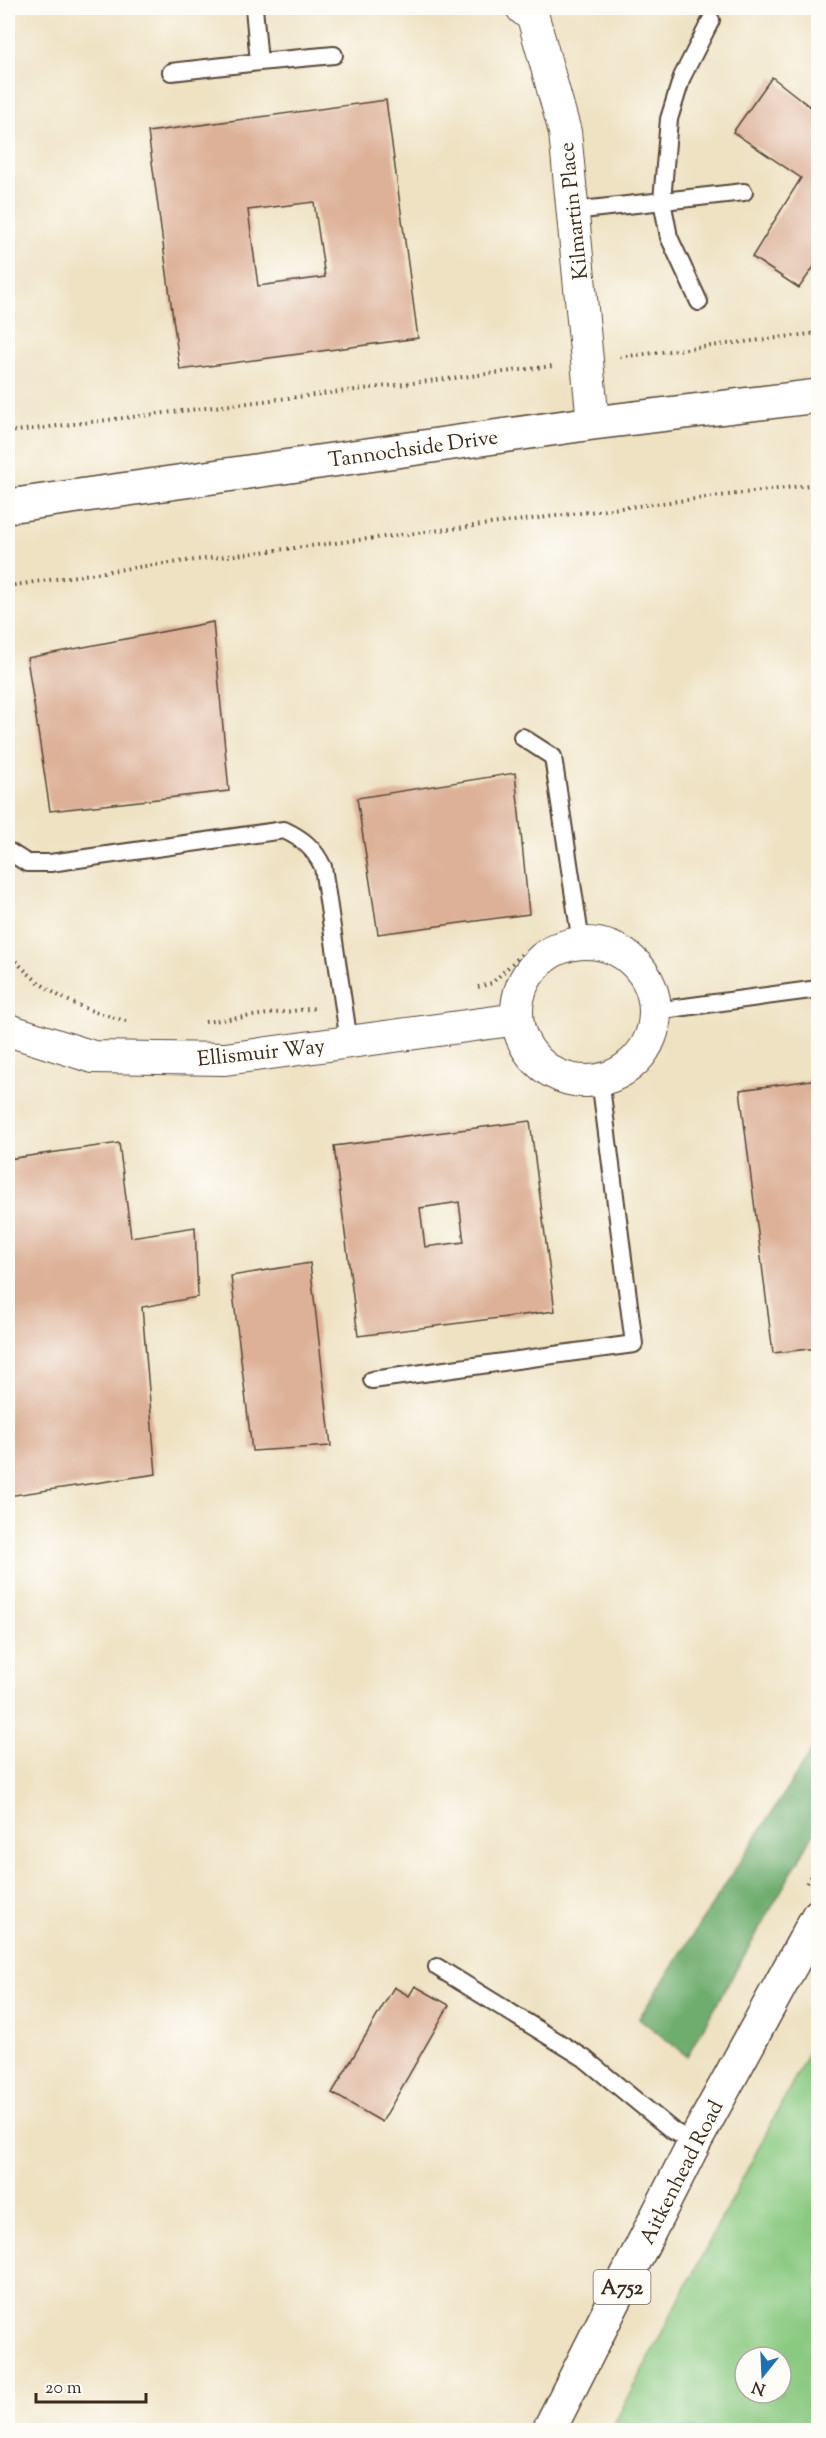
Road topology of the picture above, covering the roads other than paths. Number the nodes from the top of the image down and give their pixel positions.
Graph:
1 (254, 8) edge
2 (522, 8) edge
3 (711, 20) dead end
4 (334, 54) dead end
5 (259, 62) junction
6 (171, 72) dead end
7 (744, 192) dead end
8 (662, 201) junction
9 (573, 212) junction
10 (699, 302) dead end
11 (819, 396) edge
12 (593, 423) junction
13 (8, 506) edge
14 (522, 737) dead end
15 (8, 851) edge
16 (580, 943) junction
17 (819, 989) edge
18 (656, 1011) junction
19 (517, 1019) junction
20 (8, 1029) edge
21 (349, 1042) junction
22 (600, 1079) junction
23 (372, 1380) dead end
24 (819, 1916) edge
25 (437, 1967) dead end
26 (694, 2143) junction
27 (549, 2430) edge

1 - 5 lane
2 - 9 street, Kilmartin Place
3 - 8 lane
4 - 5 lane
5 - 6 lane
7 - 8 lane
8 - 9 lane
8 - 10 lane
9 - 12 street, Kilmartin Place
11 - 12 street, Tannochside Drive
12 - 13 street, Tannochside Drive
14 - 16 lane
15 - 21 lane
16 - 18 street
16 - 19 street
17 - 18 lane
18 - 22 street
19 - 21 street, Ellismuir Way
19 - 22 street
20 - 21 street, Ellismuir Way
22 - 23 lane
24 - 26 street, Aitkenhead Road / A752
25 - 26 lane
26 - 27 street, Aitkenhead Road / A752

